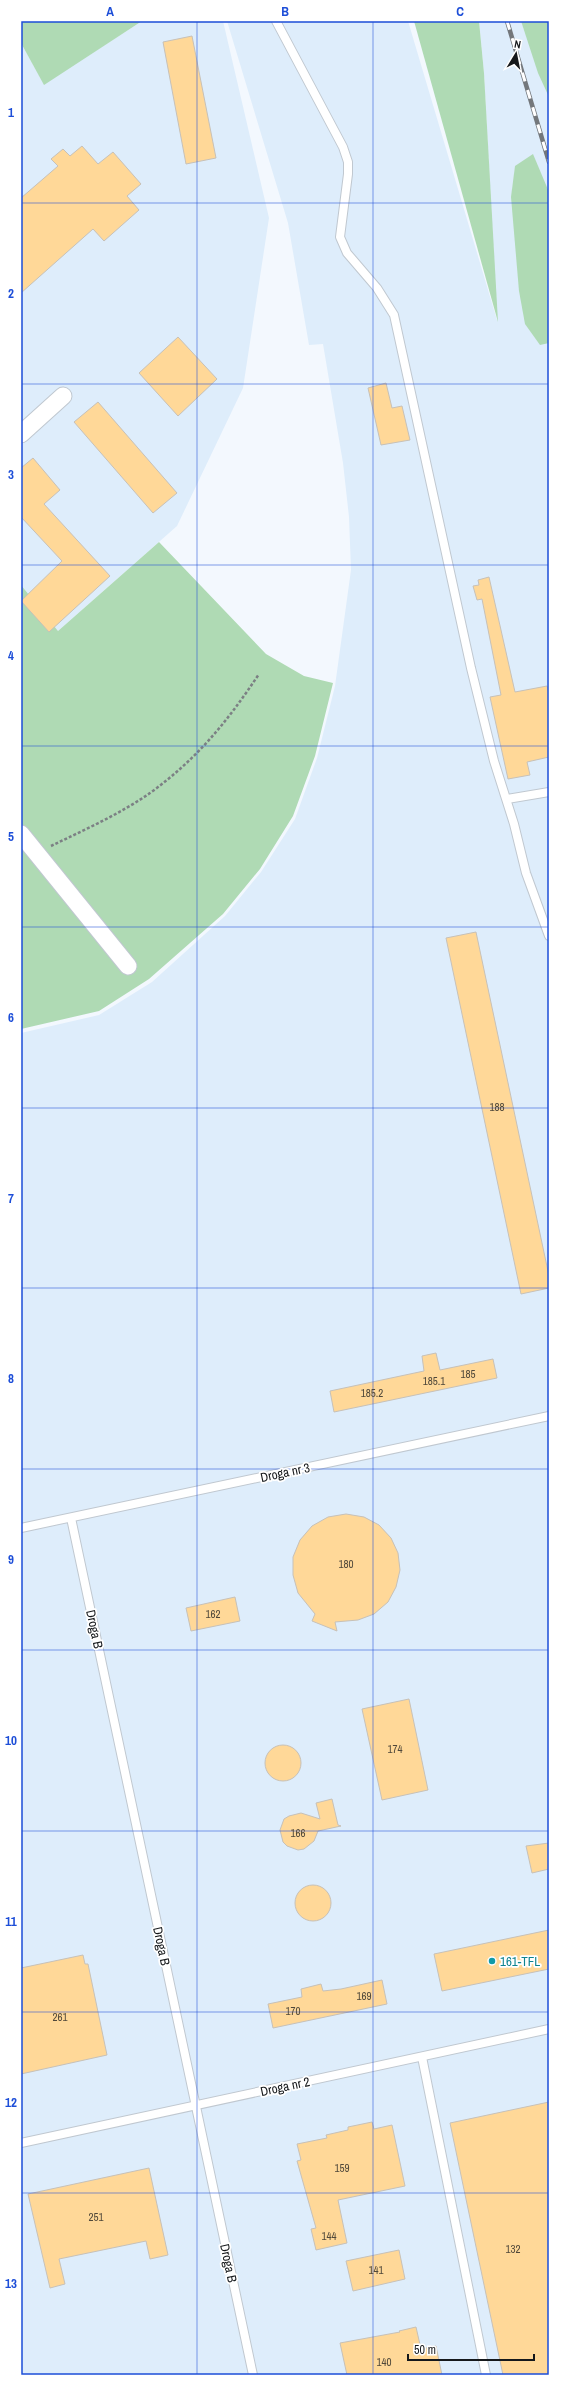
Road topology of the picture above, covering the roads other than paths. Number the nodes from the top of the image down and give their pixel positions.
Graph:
1 (276, 21) edge
2 (63, 396) dead end
3 (21, 434) edge
4 (549, 792) edge
5 (507, 799) junction
6 (21, 834) edge
7 (549, 936) edge
8 (128, 966) dead end
9 (549, 1416) edge
10 (71, 1518) junction
11 (21, 1528) edge
12 (549, 2029) edge
13 (422, 2057) junction
14 (196, 2105) junction
15 (21, 2142) edge
16 (253, 2375) edge
17 (486, 2375) edge

1 - 5 lane
2 - 3 street
4 - 5 lane
5 - 7 lane
6 - 8 street
9 - 10 lane, Droga nr 3
10 - 11 lane, Droga nr 3
10 - 14 lane, Droga B
12 - 13 lane, Droga nr 2
13 - 14 lane, Droga nr 2
13 - 17 lane
14 - 15 lane, Droga nr 2
14 - 16 lane, Droga B

